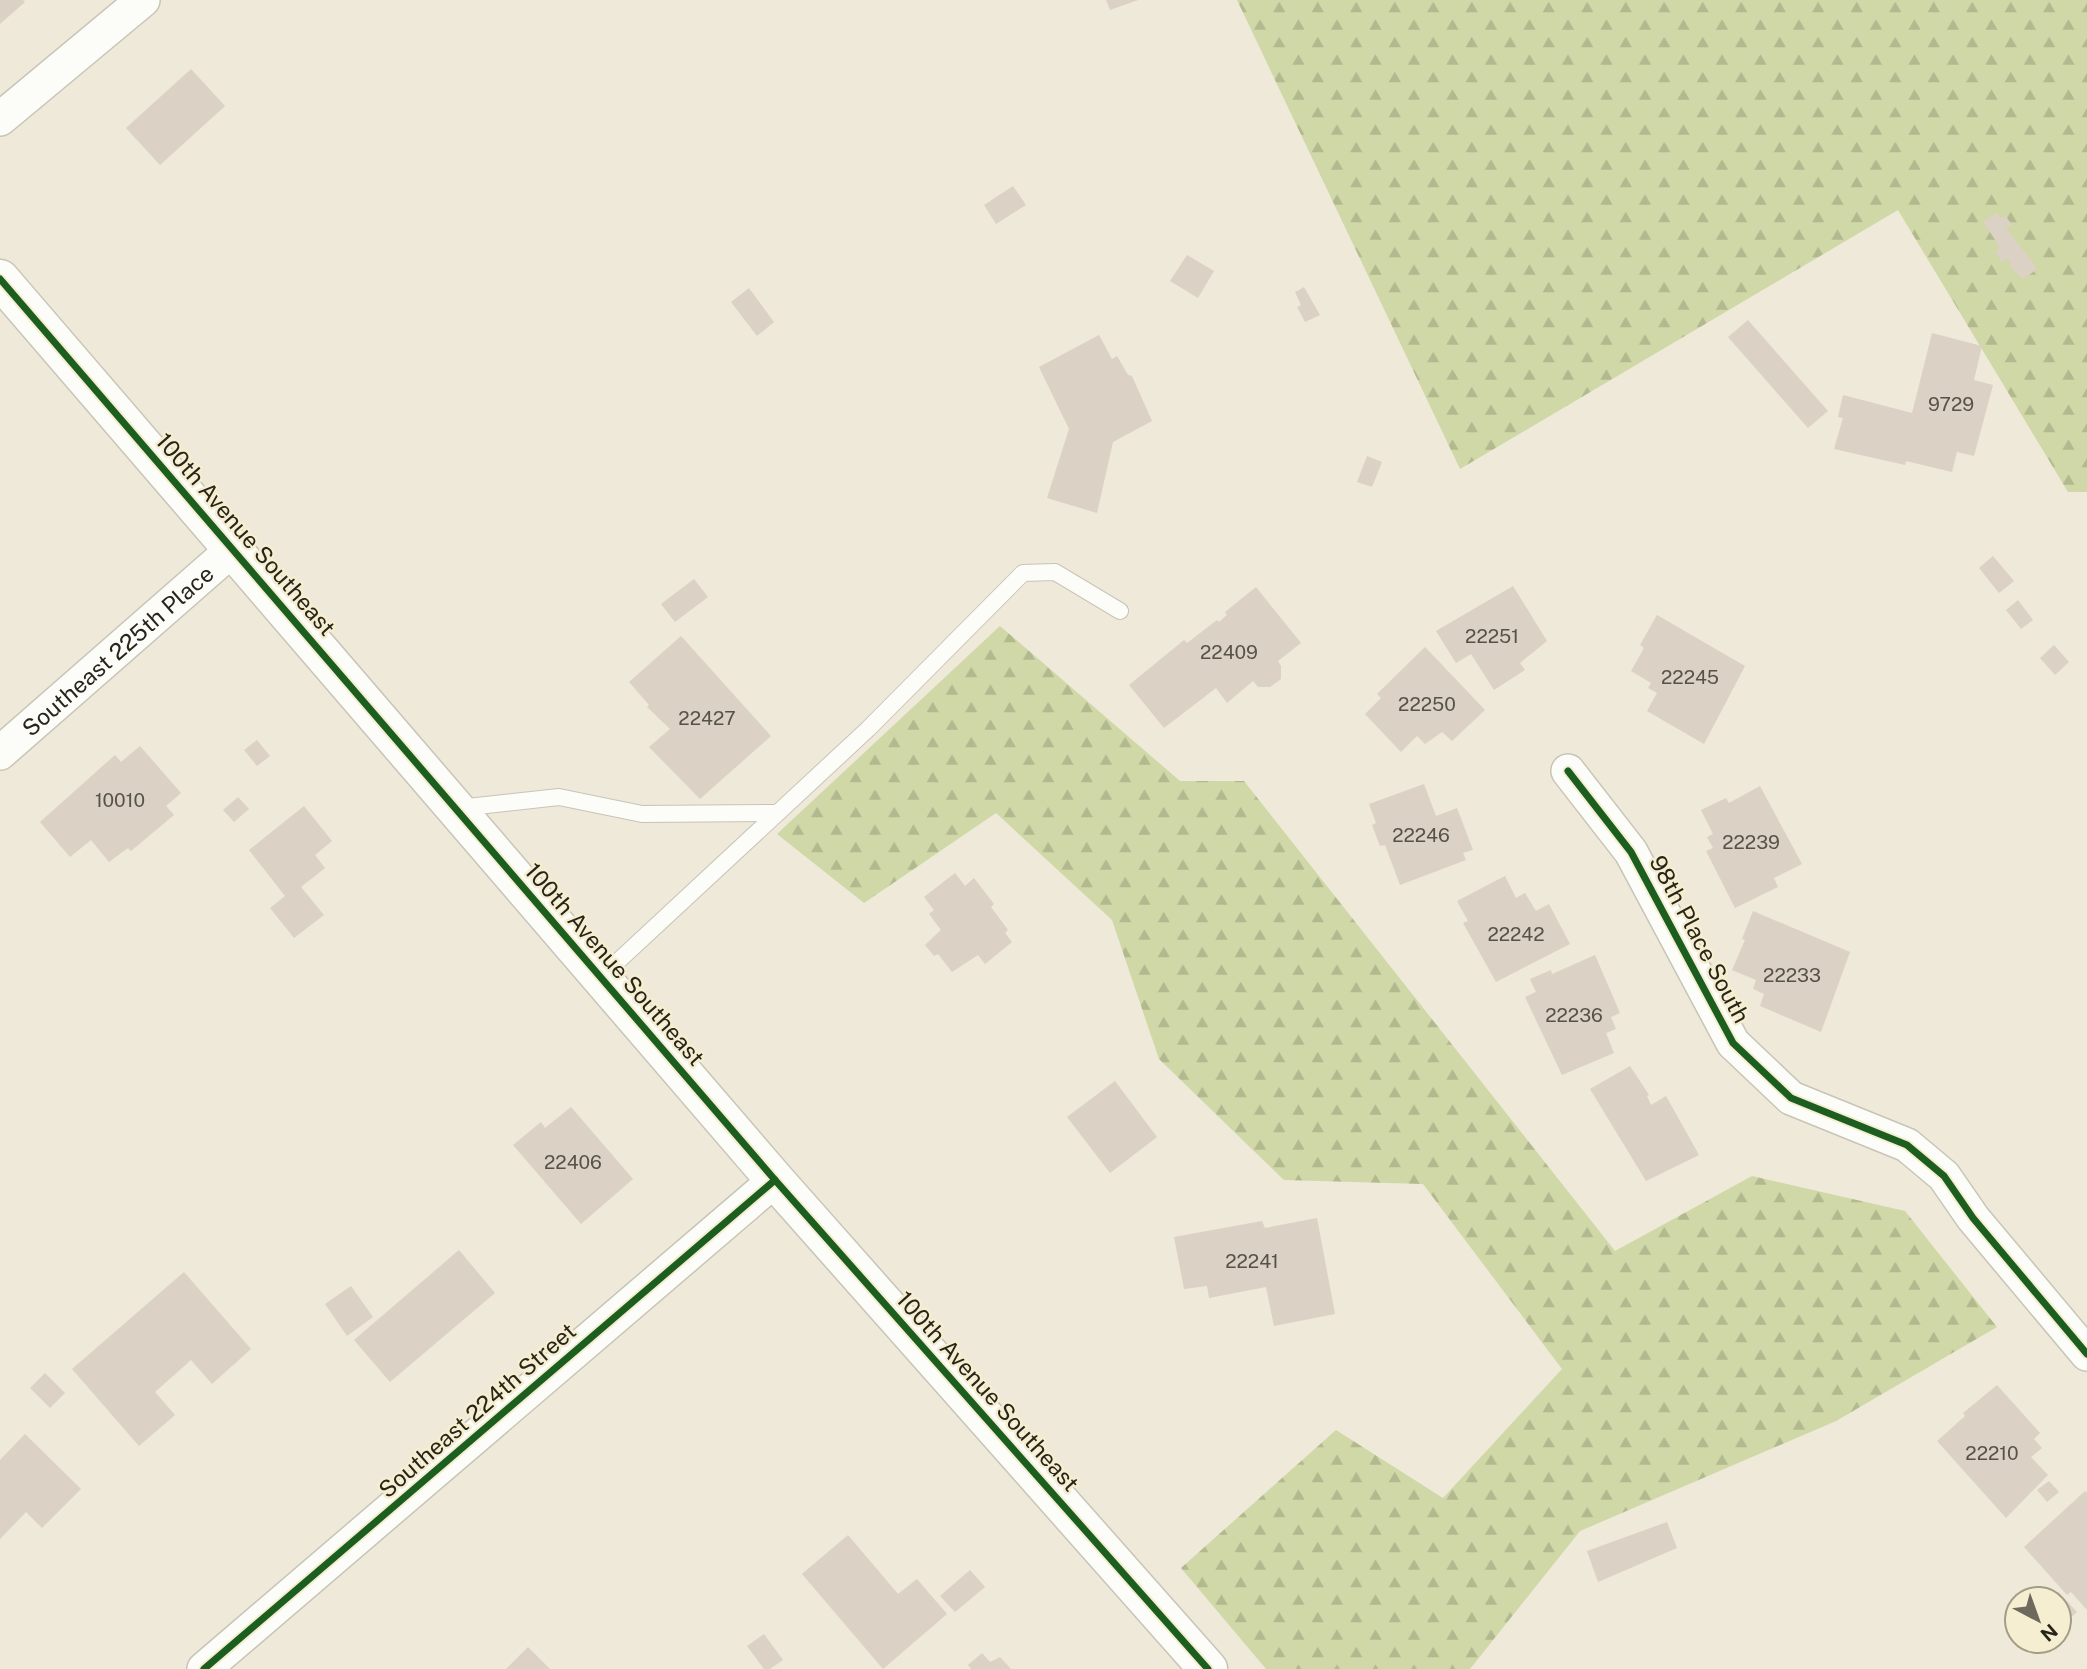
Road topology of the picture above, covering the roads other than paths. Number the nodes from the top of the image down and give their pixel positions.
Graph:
1 (144, 0) edge
2 (0, 119) edge
3 (0, 279) edge
4 (233, 549) junction
5 (1120, 611) dead end
6 (0, 753) edge
7 (1568, 771) dead end
8 (456, 808) junction
9 (777, 813) junction
10 (601, 977) junction
11 (775, 1180) junction
12 (2087, 1354) edge
13 (204, 1669) edge
14 (1208, 1669) edge

1 - 2 street
3 - 4 street, 100th Avenue Southeast
4 - 6 street, Southeast 225th Place
4 - 8 street, 100th Avenue Southeast
5 - 9 lane
7 - 12 street, 98th Place South
8 - 9 lane
8 - 10 street, 100th Avenue Southeast
9 - 10 lane
10 - 11 street, 100th Avenue Southeast
11 - 13 street, Southeast 224th Street
11 - 14 street, 100th Avenue Southeast

